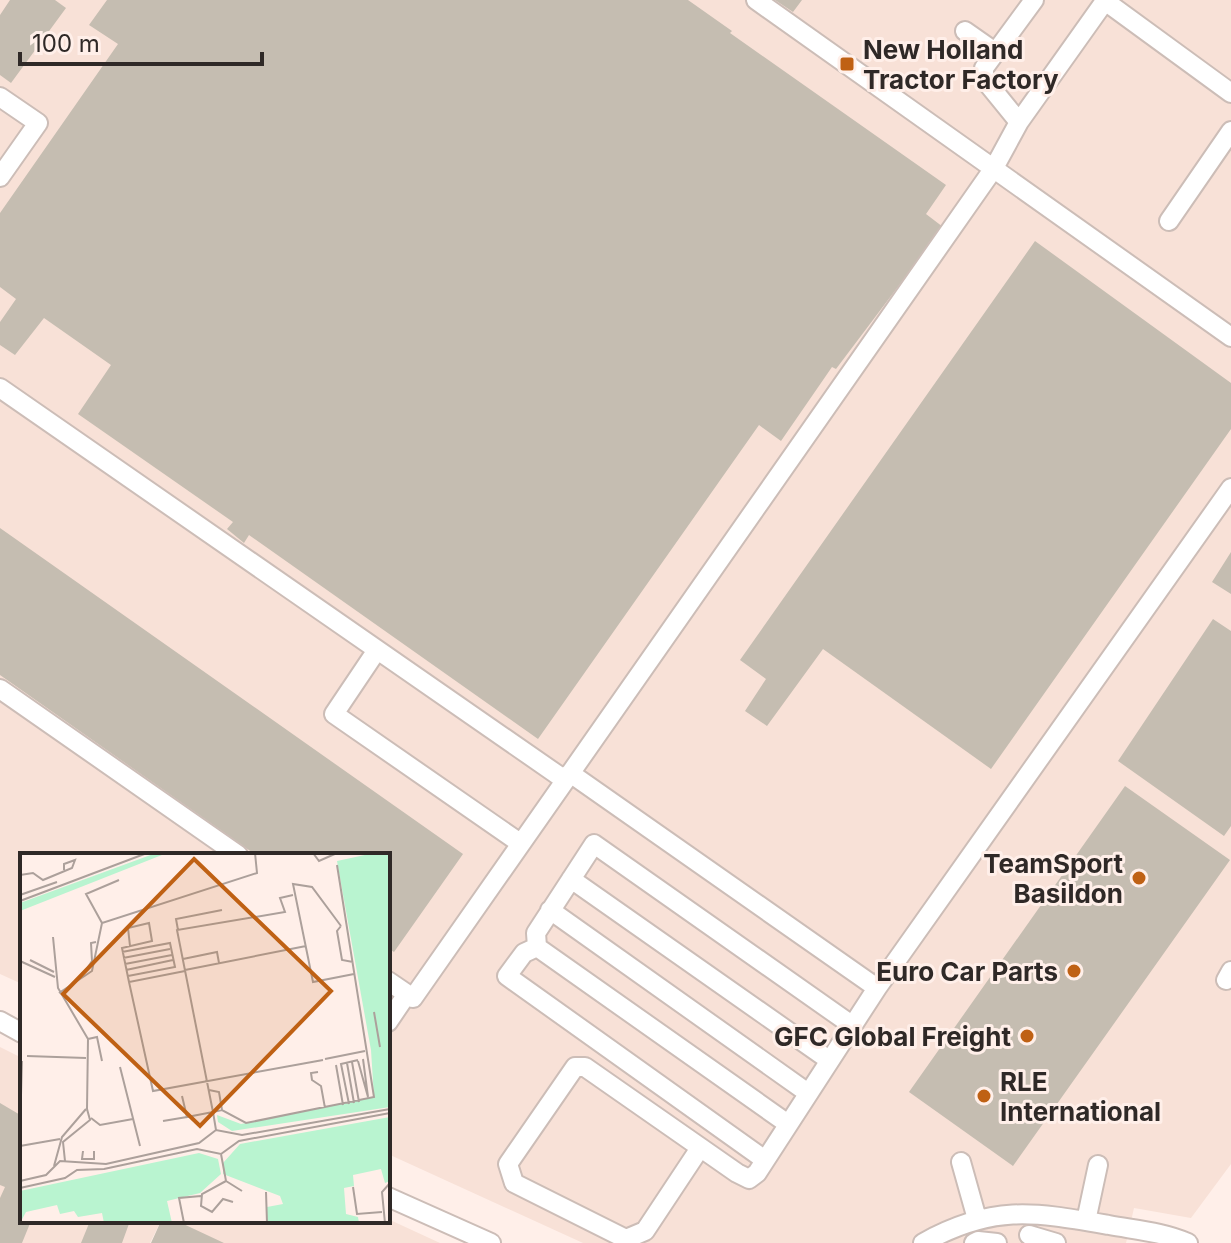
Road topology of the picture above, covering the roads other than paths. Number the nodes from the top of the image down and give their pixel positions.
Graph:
1 (756, 0) edge
2 (1034, 0) edge
3 (1105, 0) edge
4 (965, 31) dead end
5 (995, 52) junction
6 (1231, 93) edge
7 (0, 97) edge
8 (1019, 122) junction
9 (1231, 131) edge
10 (994, 168) junction
11 (0, 177) edge
12 (1169, 221) dead end
13 (1231, 337) edge
14 (0, 388) edge
15 (1231, 488) edge
16 (377, 650) junction
17 (0, 689) edge
18 (567, 777) junction
19 (520, 843) junction
20 (235, 853) edge
21 (571, 879) junction
22 (550, 910) junction
23 (537, 947) junction
24 (390, 982) edge
25 (877, 988) junction
26 (407, 994) junction
27 (390, 1019) edge
28 (0, 1021) edge
29 (853, 1026) junction
30 (20, 1032) edge
31 (829, 1060) junction
32 (625, 1061) junction
33 (609, 1084) junction
34 (808, 1093) junction
35 (788, 1124) junction
36 (700, 1148) junction
37 (765, 1160) junction
38 (961, 1162) dead end
39 (1098, 1165) dead end
40 (390, 1198) edge
41 (1064, 1217) junction
42 (977, 1219) junction
43 (1086, 1221) junction
44 (1029, 1235) dead end
45 (1162, 1238) edge
46 (491, 1243) edge
47 (923, 1243) edge
48 (974, 1243) edge
49 (997, 1243) edge
50 (1056, 1243) edge
51 (1062, 1243) edge
52 (1188, 1243) edge

1 - 10 street
2 - 5 street
3 - 6 street
3 - 8 street
4 - 5 street
5 - 8 street
7 - 11 street
8 - 10 street
9 - 12 street
10 - 13 street
10 - 18 street
14 - 16 street
15 - 25 street
16 - 18 street
16 - 19 street
17 - 20 street
18 - 19 street
18 - 25 street
19 - 26 street
21 - 22 street
21 - 29 street
21 - 31 street
22 - 23 street
22 - 34 street
23 - 32 street
23 - 35 street
24 - 26 street
25 - 29 street
26 - 27 street
28 - 30 street
29 - 31 street
31 - 34 street
32 - 33 street
32 - 37 street
33 - 36 street
33 - 36 street
34 - 35 street
35 - 37 street
36 - 37 street
38 - 42 street
39 - 43 street
40 - 46 street
41 - 42 street
41 - 43 street
41 - 51 street
42 - 47 street
43 - 45 street
44 - 50 street
45 - 52 street
48 - 49 street

